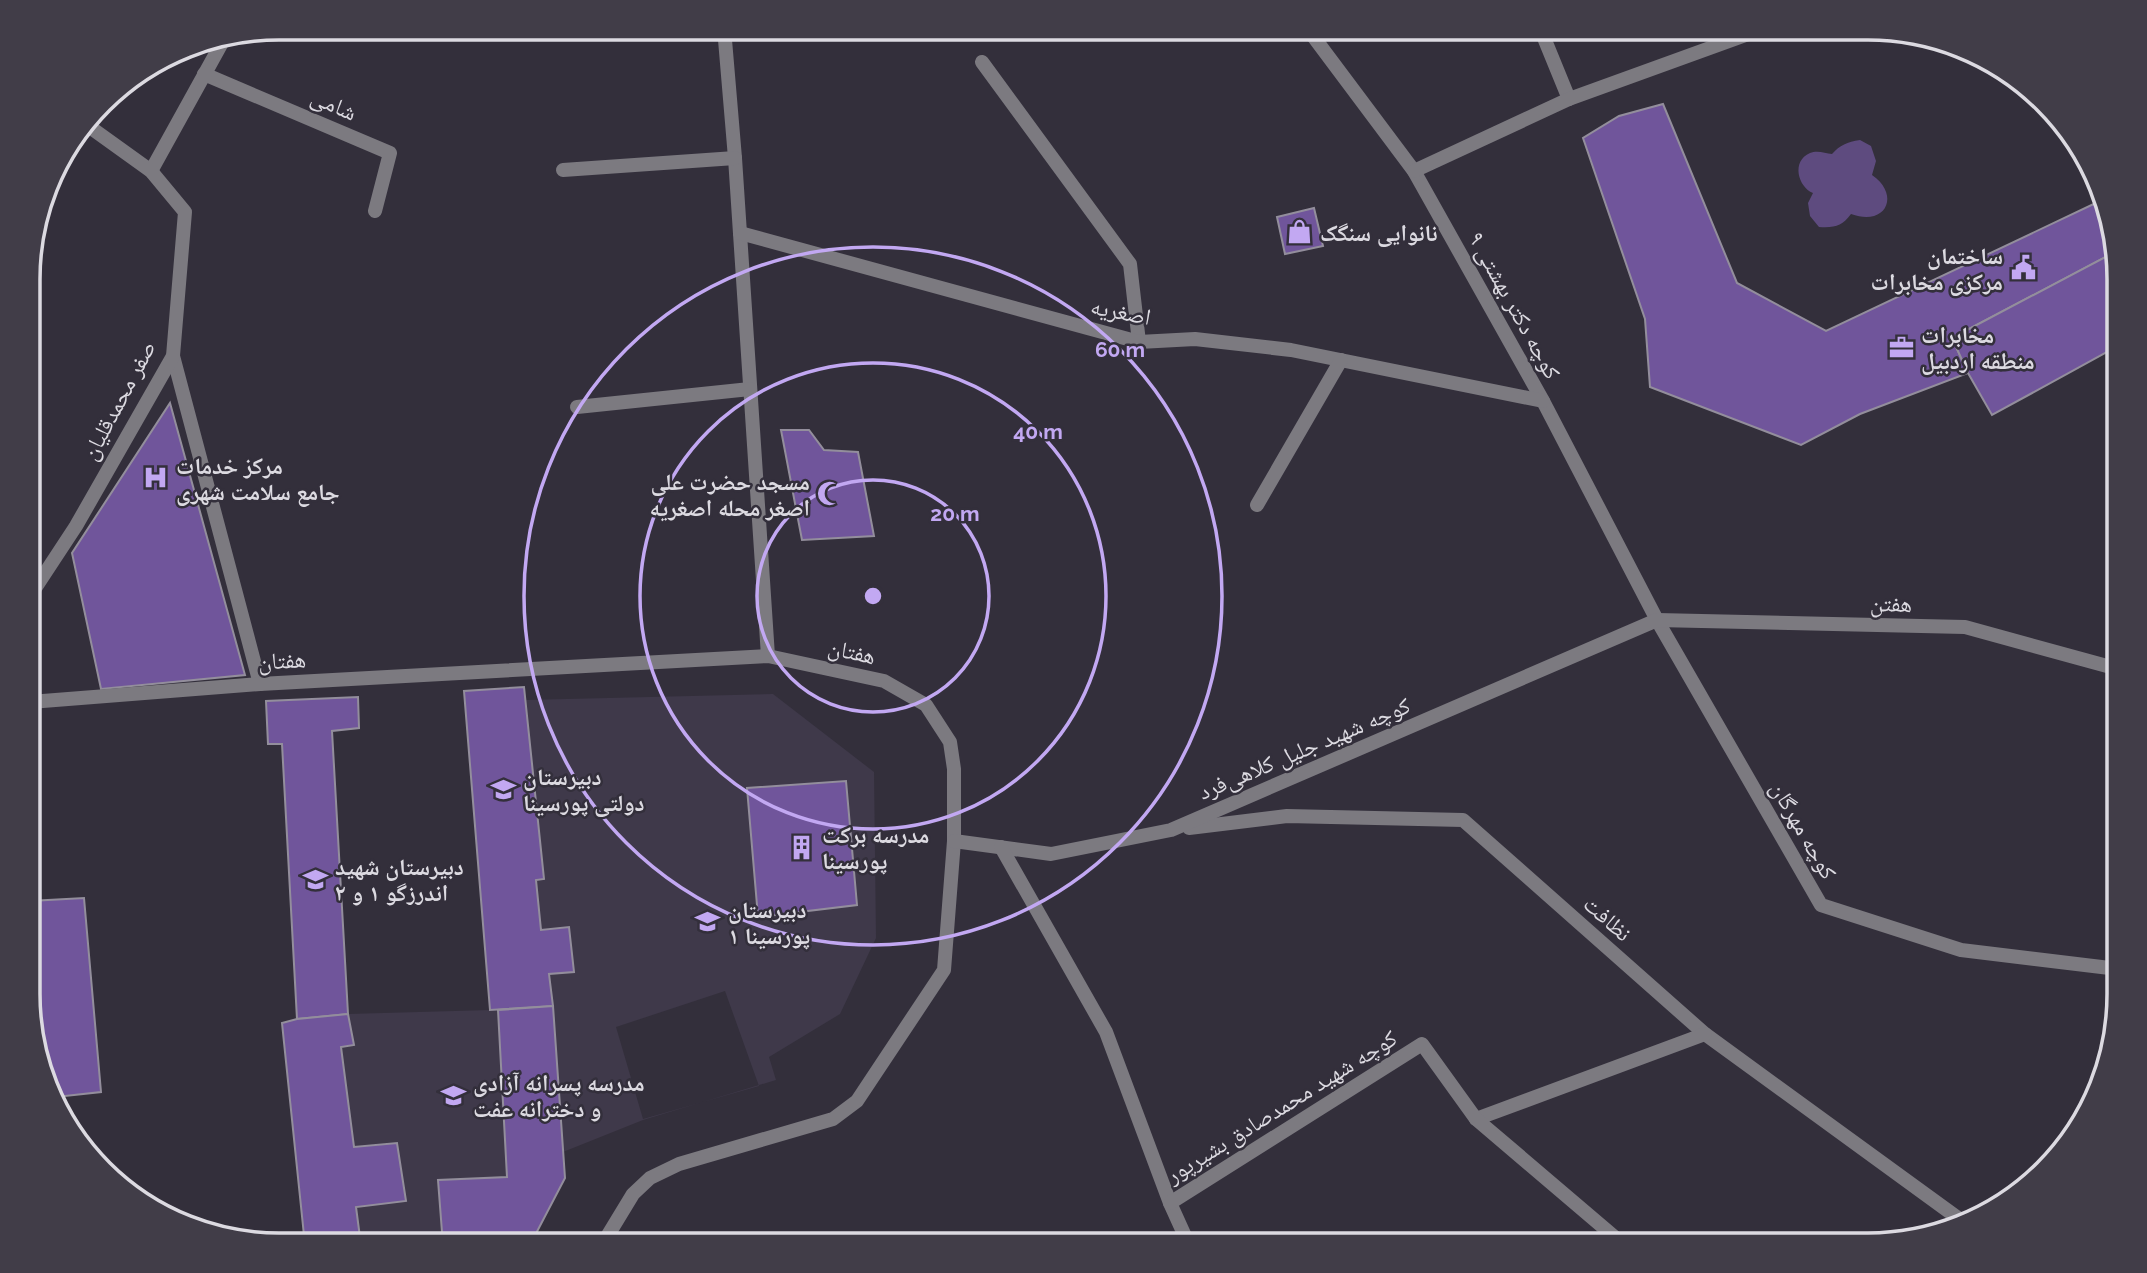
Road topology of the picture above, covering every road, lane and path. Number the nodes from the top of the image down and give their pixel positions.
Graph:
1 (1316, 40) edge
2 (1545, 40) edge
3 (1732, 40) edge
4 (724, 41) edge
5 (219, 49) edge
6 (982, 62) dead end
7 (204, 74) junction
8 (1569, 99) junction
9 (93, 129) edge
10 (735, 158) junction
11 (563, 170) dead end
12 (151, 171) junction
13 (1414, 171) junction
14 (375, 211) dead end
15 (740, 233) junction
16 (1139, 342) junction
17 (173, 356) junction
18 (1341, 360) junction
19 (750, 388) junction
20 (1543, 401) junction
21 (576, 407) dead end
22 (1258, 505) dead end
23 (40, 581) edge
24 (1657, 621) junction
25 (768, 656) junction
26 (2106, 666) edge
27 (260, 684) junction
28 (40, 701) edge
29 (1171, 831) junction
30 (954, 841) junction
31 (1001, 847) junction
32 (2106, 967) edge
33 (1705, 1034) junction
34 (1476, 1119) junction
35 (1170, 1203) junction
36 (1955, 1216) edge
37 (1183, 1232) edge
38 (1609, 1232) edge
39 (609, 1233) edge

1 - 13 street, کوچه دکتر بهشتی ۹
2 - 8 street
3 - 8 street
4 - 10 street
5 - 7 street
6 - 16 street
7 - 12 street
7 - 14 street, شامی
8 - 13 street
9 - 12 street, صفر محمدقلیان
10 - 11 street
10 - 15 street
12 - 17 street, صفر محمدقلیان
13 - 20 street, کوچه دکتر بهشتی ۹
15 - 16 street, اصغریه
15 - 19 street
16 - 18 street, اصغریه
17 - 23 street, صفر محمدقلیان
17 - 27 street
18 - 20 street, اصغریه
18 - 22 street
19 - 21 street
19 - 25 street
20 - 24 street, کوچه دکتر بهشتی ۹
24 - 26 street, هفتن
24 - 29 street, کوچه شهید جلیل کلاهی‌فرد
24 - 32 street, کوچه مهرگان
25 - 27 street, هفتان
25 - 30 street, هفتان
27 - 28 street, هفتان
29 - 31 street, کوچه شهید جلیل کلاهی‌فرد
29 - 33 street, نظافت
30 - 31 street, کوچه شهید جلیل کلاهی‌فرد
30 - 39 street, هفتان
31 - 35 street
33 - 34 street
33 - 36 street, نظافت
34 - 35 street, کوچه شهید محمدصادق بشیرپور
34 - 38 street, کوچه شهید محمدصادق بشیرپور
35 - 37 street

